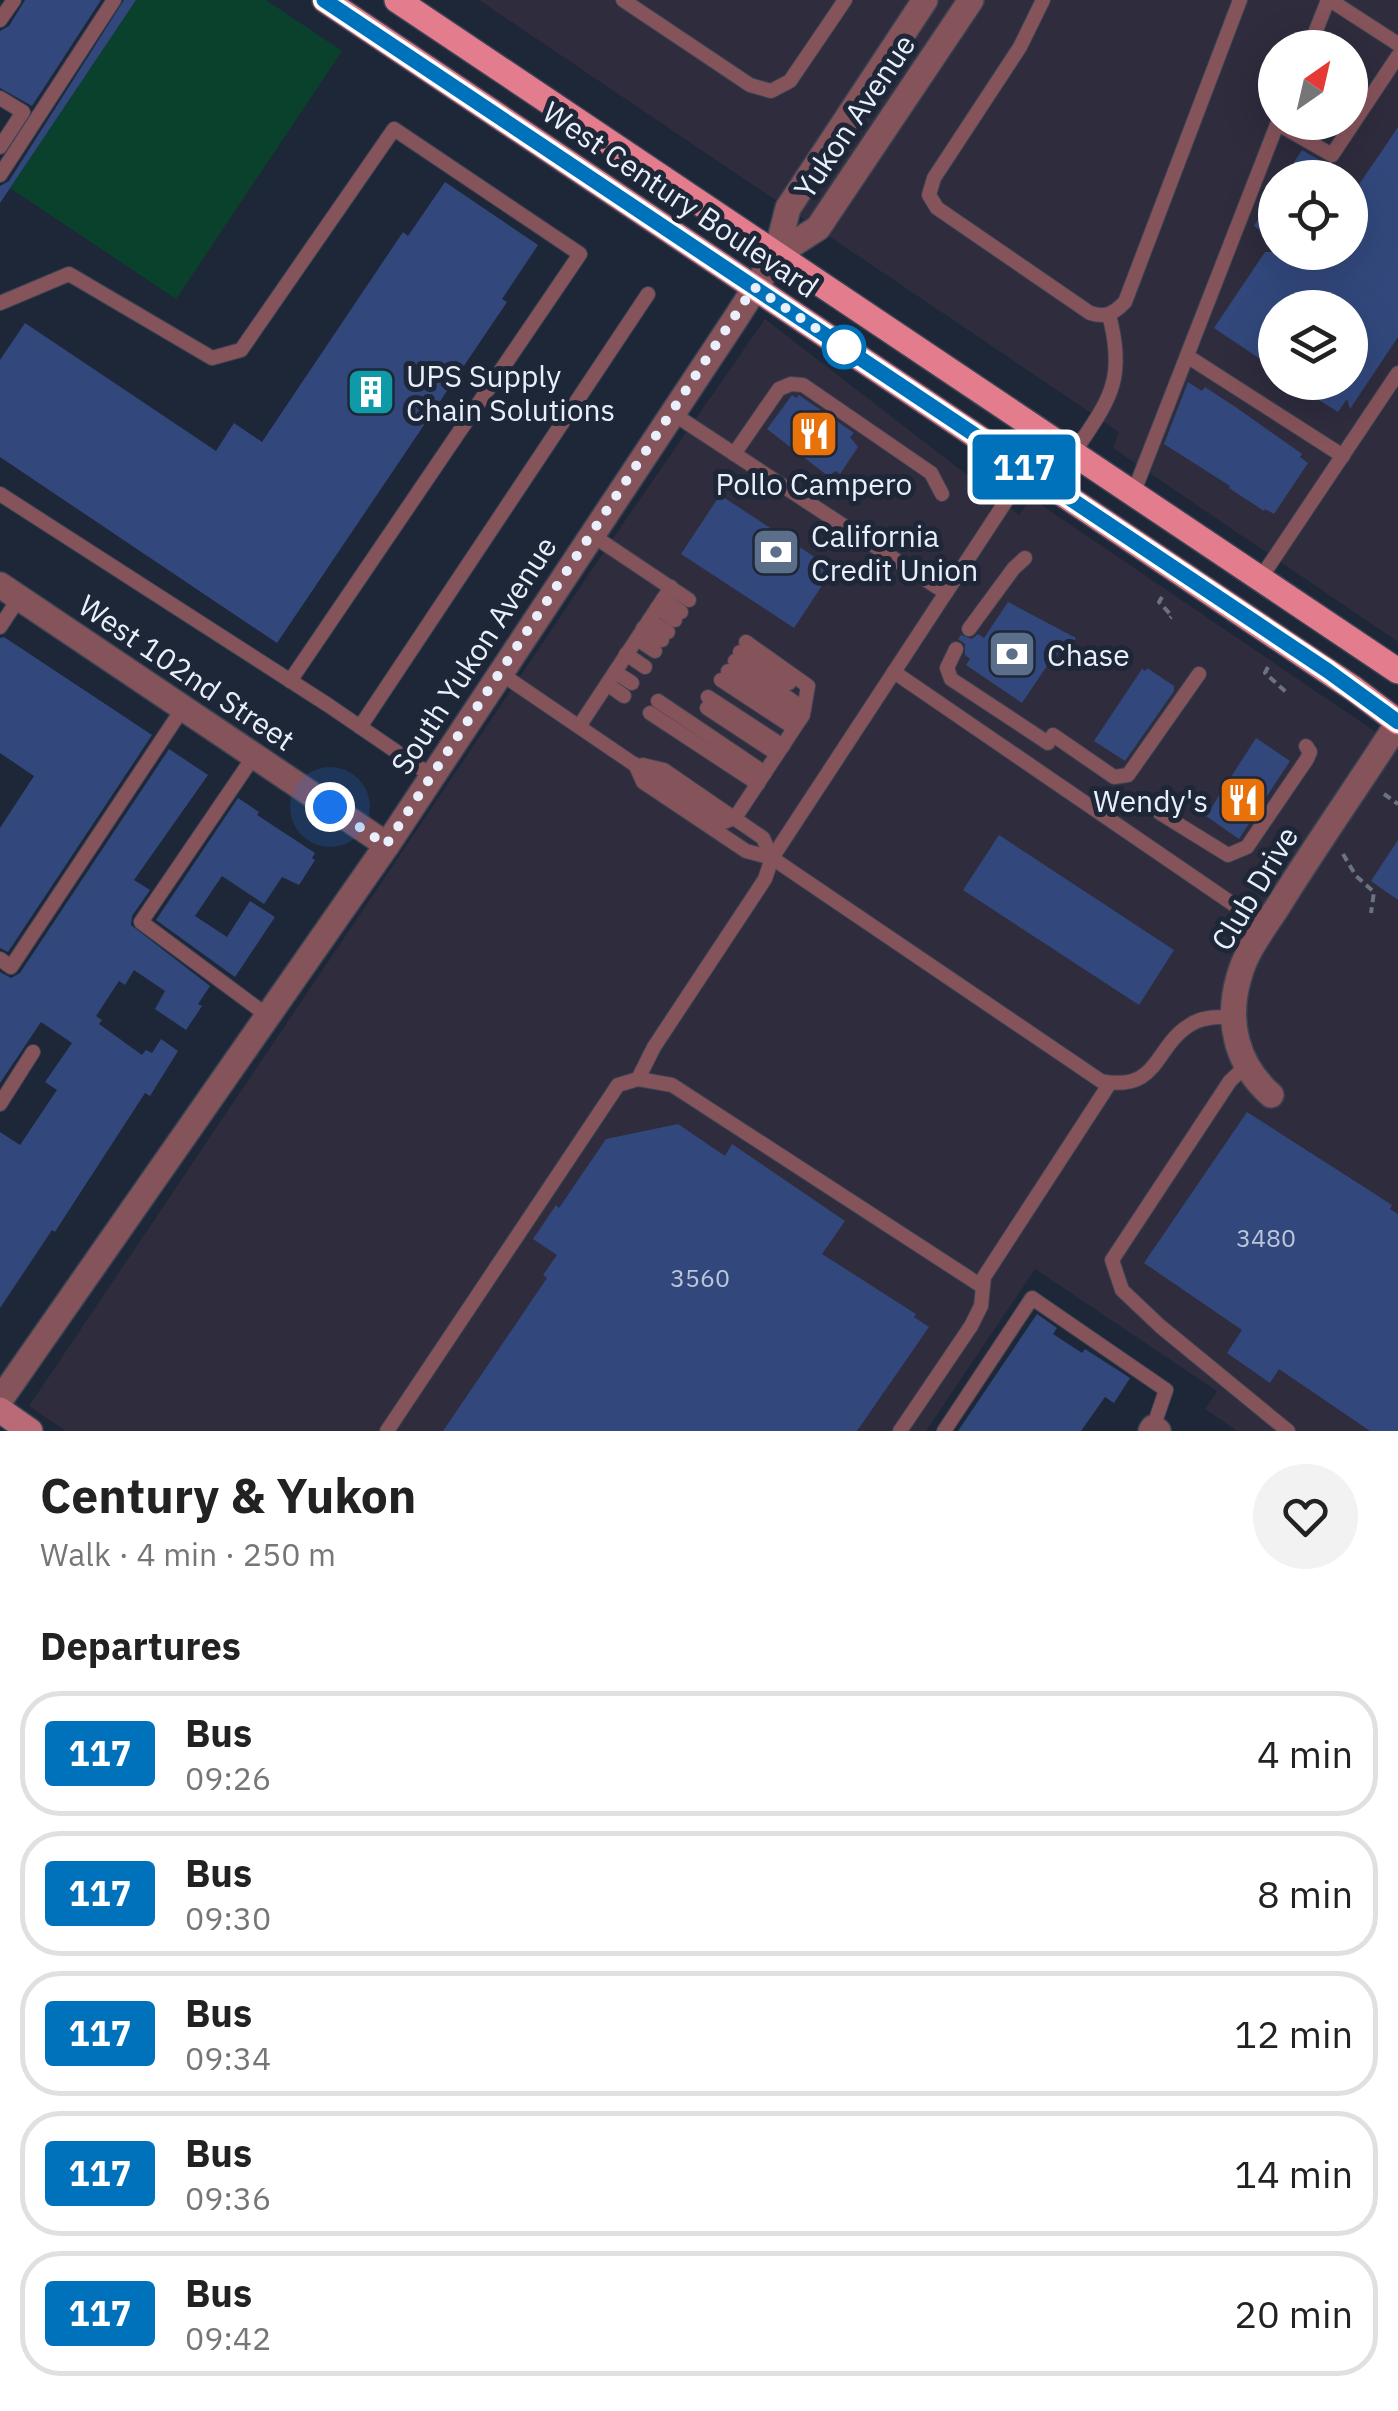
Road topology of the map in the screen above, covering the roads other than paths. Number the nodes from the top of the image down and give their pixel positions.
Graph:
1 (14, 0) edge
2 (114, 0) edge
3 (325, 0) edge
4 (397, 0) edge
5 (624, 0) edge
6 (845, 0) edge
7 (925, 0) edge
8 (971, 0) edge
9 (1042, 0) edge
10 (1240, 0) edge
11 (1329, 0) edge
12 (0, 20) edge
13 (1316, 30) edge
14 (1398, 44) edge
15 (1398, 56) edge
16 (0, 98) edge
17 (1368, 101) edge
18 (1271, 140) edge
19 (1307, 140) edge
20 (1342, 140) edge
21 (0, 147) edge
22 (0, 176) edge
23 (776, 255) junction
24 (754, 287) junction
25 (648, 294) dead end
26 (0, 303) edge
27 (1109, 316) junction
28 (1187, 356) junction
29 (1398, 374) edge
30 (672, 413) junction
31 (734, 454) junction
32 (1073, 454) junction
33 (1342, 456) junction
34 (1027, 469) junction
35 (0, 494) edge
36 (942, 494) dead end
37 (1132, 494) junction
38 (592, 534) junction
39 (1026, 558) dead end
40 (1260, 579) junction
41 (10, 592) edge
42 (946, 594) junction
43 (647, 623) junction
44 (0, 627) edge
45 (969, 630) dead end
46 (666, 635) junction
47 (956, 649) dead end
48 (1398, 671) edge
49 (894, 672) junction
50 (500, 673) junction
51 (1199, 674) dead end
52 (724, 675) junction
53 (611, 678) junction
54 (290, 681) junction
55 (628, 690) dead end
56 (654, 707) dead end
57 (184, 708) junction
58 (1398, 722) edge
59 (580, 725) junction
60 (360, 727) junction
61 (793, 727) junction
62 (1306, 746) dead end
63 (254, 756) junction
64 (635, 764) junction
65 (432, 776) junction
66 (761, 778) junction
67 (1160, 813) dead end
68 (736, 818) junction
69 (386, 845) junction
70 (772, 858) junction
71 (1266, 926) junction
72 (0, 959) edge
73 (268, 1016) junction
74 (1235, 1017) junction
75 (33, 1052) dead end
76 (1246, 1066) junction
77 (638, 1079) junction
78 (1110, 1083) junction
79 (1271, 1095) dead end
80 (0, 1104) edge
81 (983, 1288) junction
82 (0, 1400) edge
83 (0, 1410) edge
84 (1154, 1430) edge
85 (30, 1431) edge
86 (387, 1431) edge
87 (900, 1431) edge
88 (944, 1431) edge
89 (1288, 1431) edge

1 - 12 lane
2 - 22 lane
3 - 24 main road, West Century Boulevard
4 - 23 main road, West Century Boulevard
5 - 6 lane
7 - 23 street, Yukon Avenue
8 - 23 street, Yukon Avenue
9 - 27 lane
10 - 27 lane
11 - 13 lane
11 - 14 lane
15 - 17 lane
16 - 21 lane
18 - 28 lane
19 - 20 lane
23 - 24 street, South Yukon Avenue
23 - 32 main road, West Century Boulevard
24 - 30 street, South Yukon Avenue
24 - 34 main road, West Century Boulevard
25 - 60 lane
26 - 54 lane
27 - 32 lane
28 - 33 lane
28 - 37 lane
29 - 33 lane
30 - 31 lane
30 - 38 street, South Yukon Avenue
31 - 36 lane
31 - 42 lane
32 - 37 main road, West Century Boulevard
33 - 40 lane
34 - 42 lane
34 - 58 main road, West Century Boulevard
35 - 54 lane
37 - 40 main road, West Century Boulevard
38 - 43 lane
38 - 50 street, South Yukon Avenue
39 - 45 lane
40 - 48 main road, West Century Boulevard
41 - 44 lane
41 - 57 street, West 102nd Street
42 - 49 lane
43 - 46 lane
43 - 46 lane
43 - 46 lane
43 - 53 lane
47 - 51 lane
49 - 70 lane
49 - 71 lane
50 - 59 lane
50 - 65 street, South Yukon Avenue
52 - 61 lane
52 - 61 lane
52 - 61 lane
53 - 55 lane
53 - 59 lane
54 - 60 lane
56 - 66 lane
57 - 63 street, West 102nd Street
57 - 72 lane
58 - 71 street, Club Drive
59 - 64 lane
60 - 65 lane
61 - 66 lane
62 - 67 lane
63 - 69 street, West 102nd Street
63 - 73 lane
64 - 68 lane
64 - 70 lane
65 - 69 street, South Yukon Avenue
66 - 68 lane
68 - 70 lane
69 - 73 street, South Yukon Avenue
70 - 77 lane
70 - 78 lane
71 - 74 street, Club Drive
73 - 82 street, South Yukon Avenue
74 - 76 street, Club Drive
74 - 78 lane
75 - 80 lane
76 - 79 street, Club Drive
76 - 89 lane
77 - 81 lane
77 - 86 lane
78 - 81 lane
81 - 87 lane
83 - 85 street
84 - 88 lane

